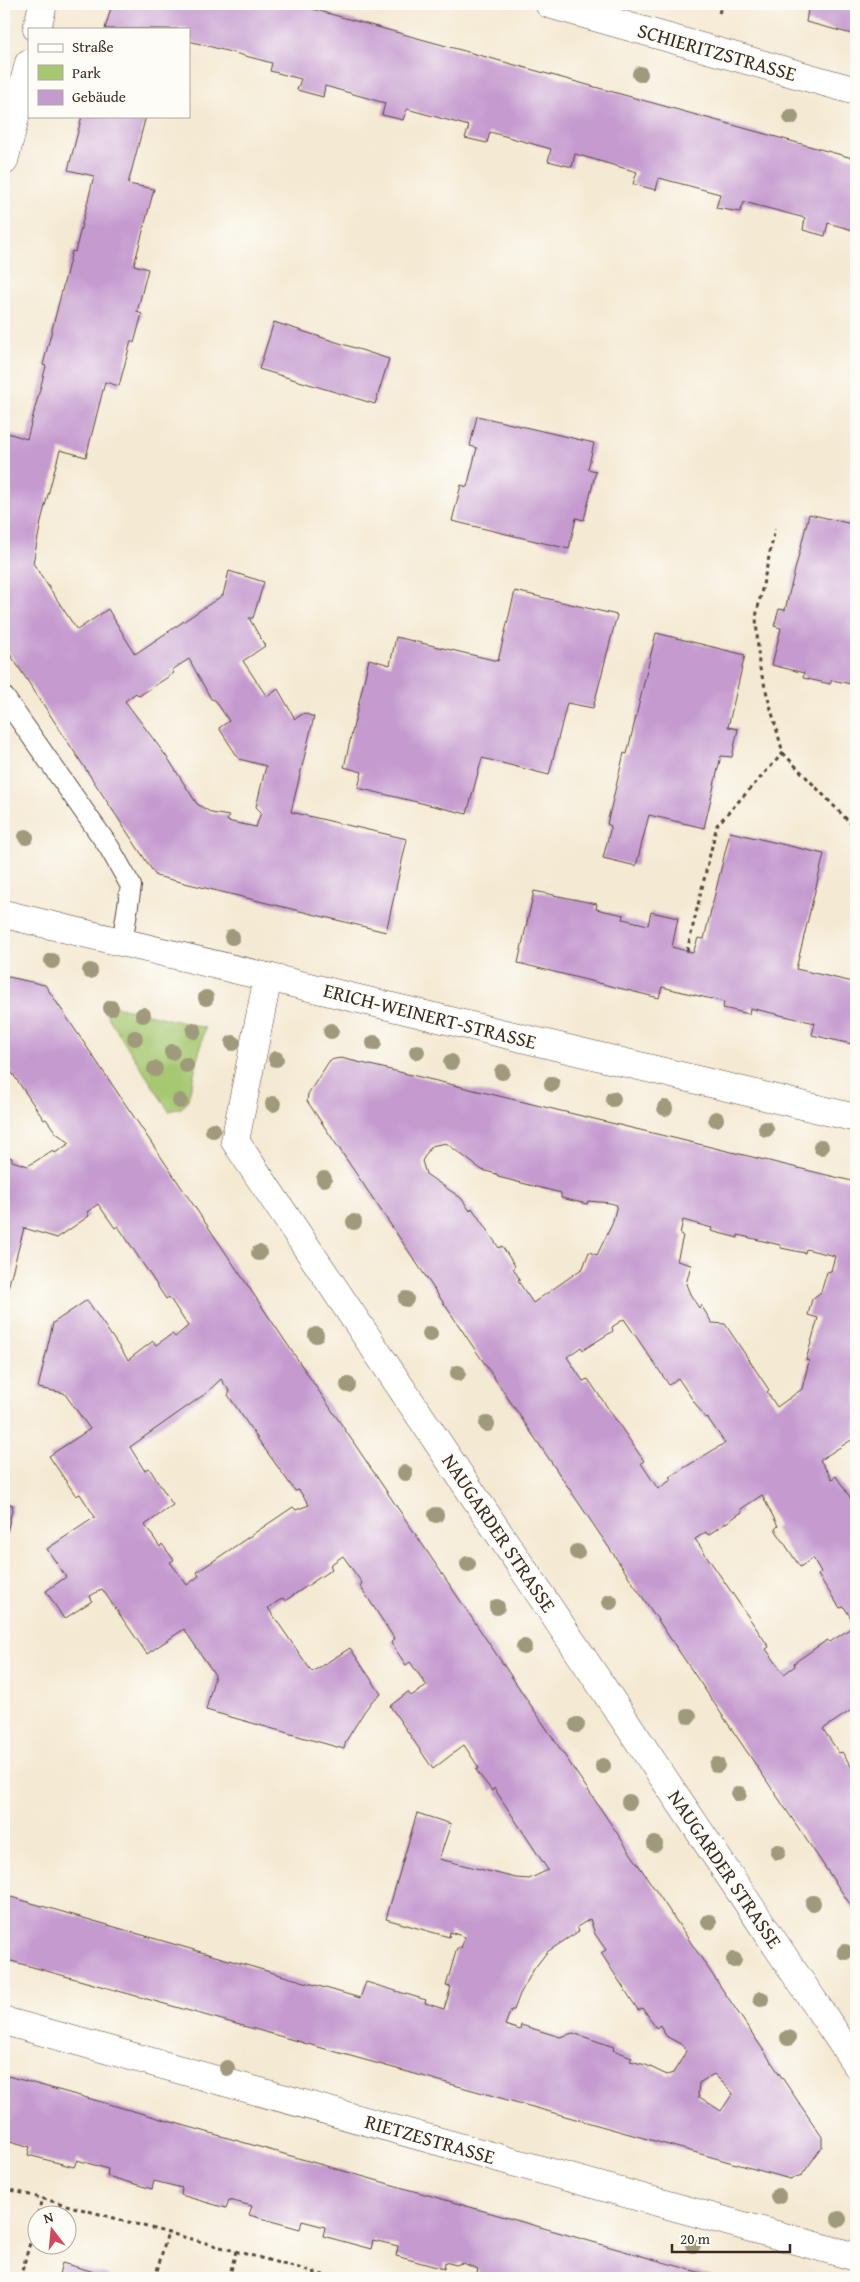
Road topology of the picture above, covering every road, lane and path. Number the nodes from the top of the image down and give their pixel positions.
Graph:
1 (43, 4) edge
2 (549, 4) edge
3 (722, 4) edge
4 (719, 13) dead end
5 (37, 28) edge
6 (28, 67) edge
7 (856, 92) edge
8 (4, 161) edge
9 (775, 529) dead end
10 (4, 697) edge
11 (783, 753) junction
12 (856, 829) edge
13 (4, 914) edge
14 (122, 944) junction
15 (688, 951) dead end
16 (268, 977) junction
17 (856, 1118) edge
18 (4, 2021) edge
19 (856, 2064) edge
20 (4, 2188) edge
21 (42, 2198) junction
22 (41, 2204) edge
23 (168, 2232) junction
24 (28, 2250) edge
25 (236, 2251) junction
26 (856, 2257) edge
27 (20, 2278) edge
28 (155, 2278) edge
29 (229, 2278) edge
30 (334, 2278) edge

1 - 5 street
2 - 7 street, SCHIERITZSTRASSE
3 - 4 path
6 - 8 street
9 - 11 path
10 - 14 lane
11 - 12 path
11 - 15 path
13 - 14 street, ERICH-WEINERT-STRASSE
14 - 16 street, ERICH-WEINERT-STRASSE
16 - 17 street, ERICH-WEINERT-STRASSE
16 - 19 street, NAUGARDER STRASSE
18 - 26 street, RIETZESTRASSE
20 - 21 path
21 - 22 path
21 - 23 path
23 - 25 path
23 - 28 path
24 - 27 path
25 - 29 path
25 - 30 path

